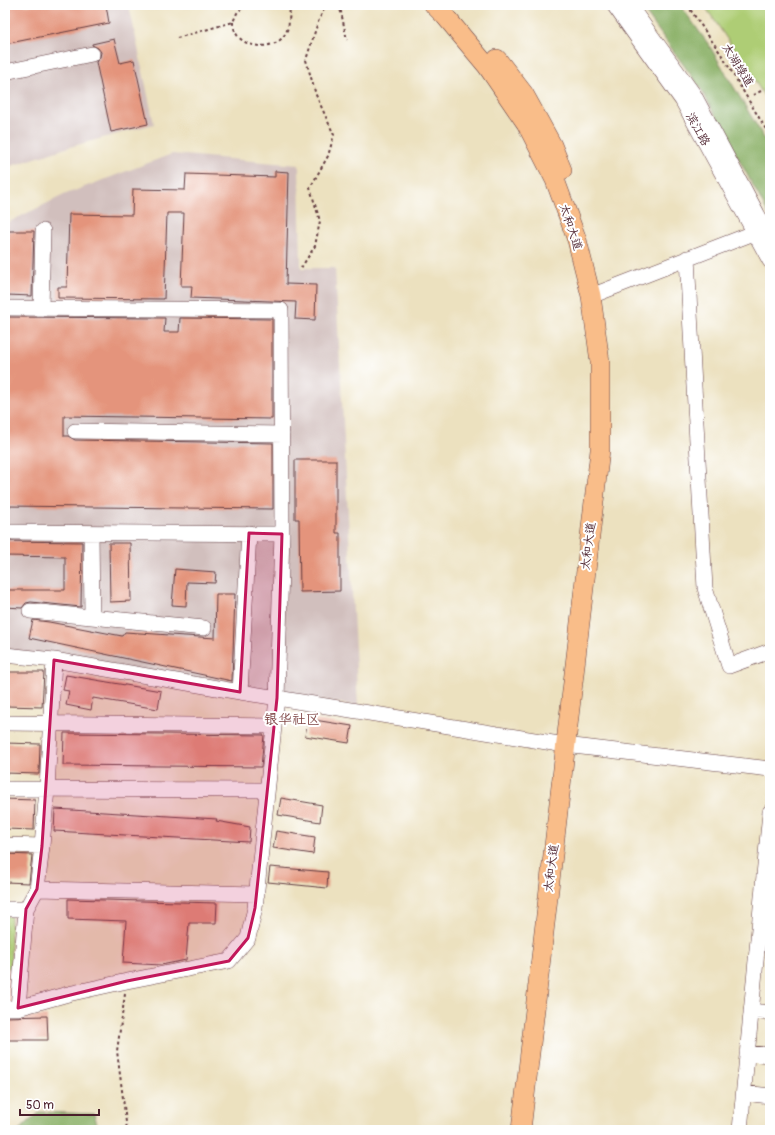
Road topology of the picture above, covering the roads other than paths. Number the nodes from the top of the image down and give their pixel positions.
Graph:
1 (434, 5) edge
2 (452, 5) edge
3 (614, 5) edge
4 (629, 5) edge
5 (92, 54) dead end
6 (5, 72) edge
7 (43, 231) dead end
8 (763, 233) edge
9 (687, 258) junction
10 (770, 261) edge
11 (596, 294) junction
12 (5, 308) edge
13 (41, 308) junction
14 (75, 431) dead end
15 (282, 434) junction
16 (5, 532) edge
17 (91, 533) junction
18 (249, 533) junction
19 (282, 534) junction
20 (30, 611) dead end
21 (92, 617) junction
22 (204, 628) dead end
23 (770, 651) edge
24 (5, 655) edge
25 (54, 660) junction
26 (240, 692) junction
27 (276, 698) junction
28 (5, 723) edge
29 (50, 724) junction
30 (274, 726) junction
31 (570, 746) junction
32 (770, 769) edge
33 (5, 789) edge
34 (47, 790) junction
35 (267, 790) junction
36 (770, 812) edge
37 (5, 845) edge
38 (42, 846) junction
39 (768, 858) edge
40 (37, 889) junction
41 (257, 894) junction
42 (766, 902) edge
43 (5, 909) edge
44 (26, 909) junction
45 (763, 957) edge
46 (12, 1008) edge
47 (751, 1011) junction
48 (770, 1013) edge
49 (747, 1053) junction
50 (770, 1055) edge
51 (744, 1093) junction
52 (770, 1096) edge
53 (521, 1130) edge
54 (531, 1130) edge
55 (740, 1130) edge

1 - 11 main road, 太和大道
2 - 11 main road, 太和大道
3 - 8 street, 滨江路
4 - 8 street
5 - 6 street
7 - 13 street
8 - 9 street
8 - 10 street, 滨江路
9 - 11 street
9 - 23 street
11 - 31 main road, 太和大道
12 - 13 street
13 - 15 street
14 - 15 street
15 - 19 street
16 - 17 street
17 - 18 street
17 - 21 street
18 - 19 street
18 - 26 street
19 - 27 street
20 - 21 street
21 - 22 street
24 - 25 street
25 - 26 street
25 - 29 street
26 - 27 street
27 - 30 street
27 - 31 street
28 - 29 street
29 - 30 street
29 - 34 street
30 - 35 street
31 - 32 street
31 - 53 main road, 太和大道
31 - 54 main road, 太和大道
33 - 34 street
34 - 35 street
34 - 38 street
35 - 41 street
36 - 39 street
37 - 38 street
38 - 40 street
39 - 42 street
40 - 41 street
40 - 44 street
41 - 46 street
42 - 45 street
43 - 44 street
44 - 46 street
45 - 47 street
47 - 48 street
47 - 49 street
49 - 50 street
49 - 51 street
51 - 52 street
51 - 55 street

